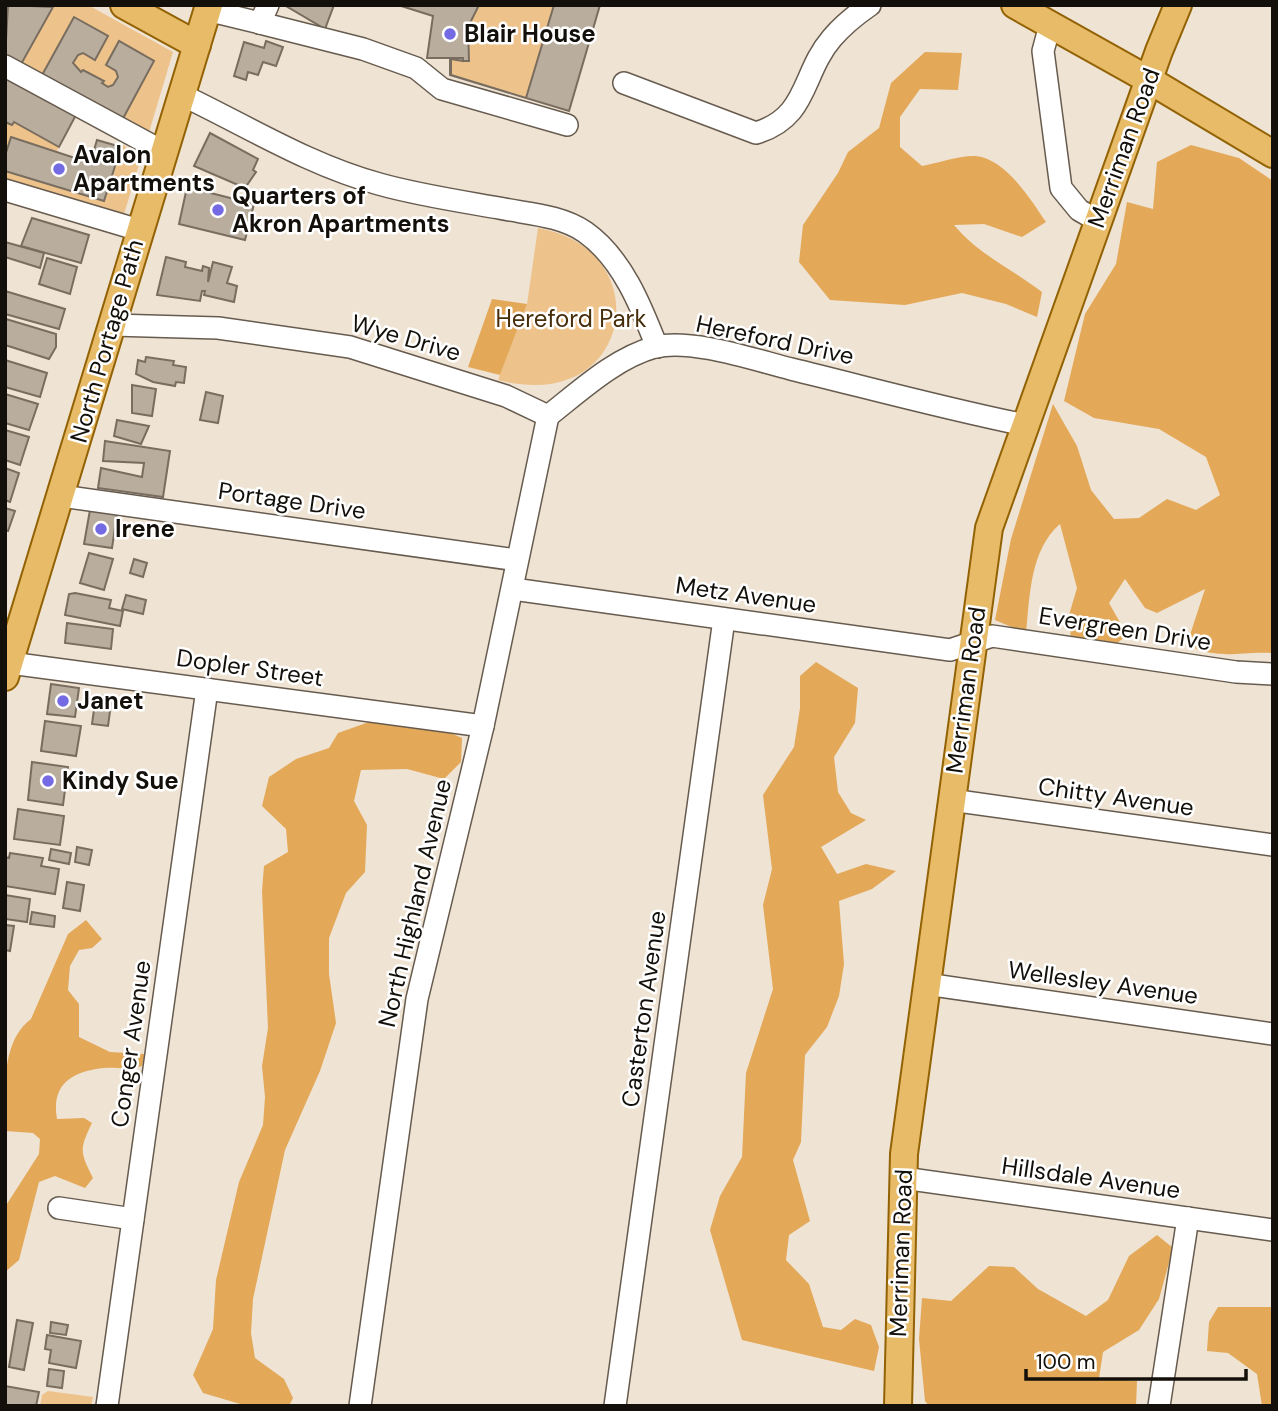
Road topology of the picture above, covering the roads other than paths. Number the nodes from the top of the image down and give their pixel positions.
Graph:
1 (124, 5) edge
2 (870, 5) edge
3 (1015, 5) edge
4 (1178, 5) edge
5 (208, 8) edge
6 (264, 14) edge
7 (1050, 25) junction
8 (197, 45) junction
9 (5, 66) edge
10 (1149, 80) junction
11 (624, 83) dead end
12 (182, 95) junction
13 (567, 125) dead end
14 (164, 152) junction
15 (1273, 154) edge
16 (5, 190) edge
17 (1098, 221) junction
18 (139, 230) junction
19 (113, 325) junction
20 (657, 347) junction
21 (548, 416) junction
22 (1025, 425) junction
23 (61, 496) junction
24 (517, 560) junction
25 (513, 589) junction
26 (724, 619) junction
27 (972, 645) junction
28 (8, 670) edge
29 (1273, 674) edge
30 (207, 689) junction
31 (483, 726) junction
32 (951, 800) junction
33 (1273, 845) edge
34 (926, 984) junction
35 (1273, 1034) edge
36 (903, 1178) junction
37 (59, 1208) dead end
38 (1188, 1218) junction
39 (133, 1219) junction
40 (1273, 1230) edge
41 (107, 1406) edge
42 (360, 1406) edge
43 (615, 1406) edge
44 (898, 1406) edge
45 (1159, 1406) edge

1 - 8 main road
2 - 11 street
3 - 7 main road
4 - 10 main road, Merriman Road
5 - 6 street
5 - 8 main road, North Portage Path
6 - 13 street
7 - 10 main road
7 - 17 street
8 - 12 main road, North Portage Path
9 - 14 street
10 - 15 main road
10 - 17 main road, Merriman Road
12 - 14 main road, North Portage Path
12 - 20 street
14 - 18 main road, North Portage Path
16 - 18 street
17 - 22 main road, Merriman Road
18 - 19 main road, North Portage Path
19 - 21 street, Wye Drive
19 - 23 main road, North Portage Path
20 - 21 street
20 - 22 street, Hereford Drive
21 - 24 street, North Highland Avenue
22 - 27 main road, Merriman Road
23 - 24 street, Portage Drive
23 - 28 main road, North Portage Path
24 - 25 street, North Highland Avenue
25 - 26 street, Metz Avenue
25 - 31 street, North Highland Avenue
26 - 27 street, Metz Avenue
26 - 43 street, Casterton Avenue
27 - 29 street, Evergreen Drive
27 - 32 main road, Merriman Road
28 - 30 street, Dopler Street
30 - 31 street, Dopler Street
30 - 39 street, Conger Avenue
31 - 42 street, North Highland Avenue
32 - 33 street, Chitty Avenue
32 - 34 main road, Merriman Road
34 - 35 street, Wellesley Avenue
34 - 36 main road, Merriman Road
36 - 38 street, Hillsdale Avenue
36 - 44 main road, Merriman Road
37 - 39 street
38 - 40 street, Hillsdale Avenue
38 - 45 street
39 - 41 street, Conger Avenue

